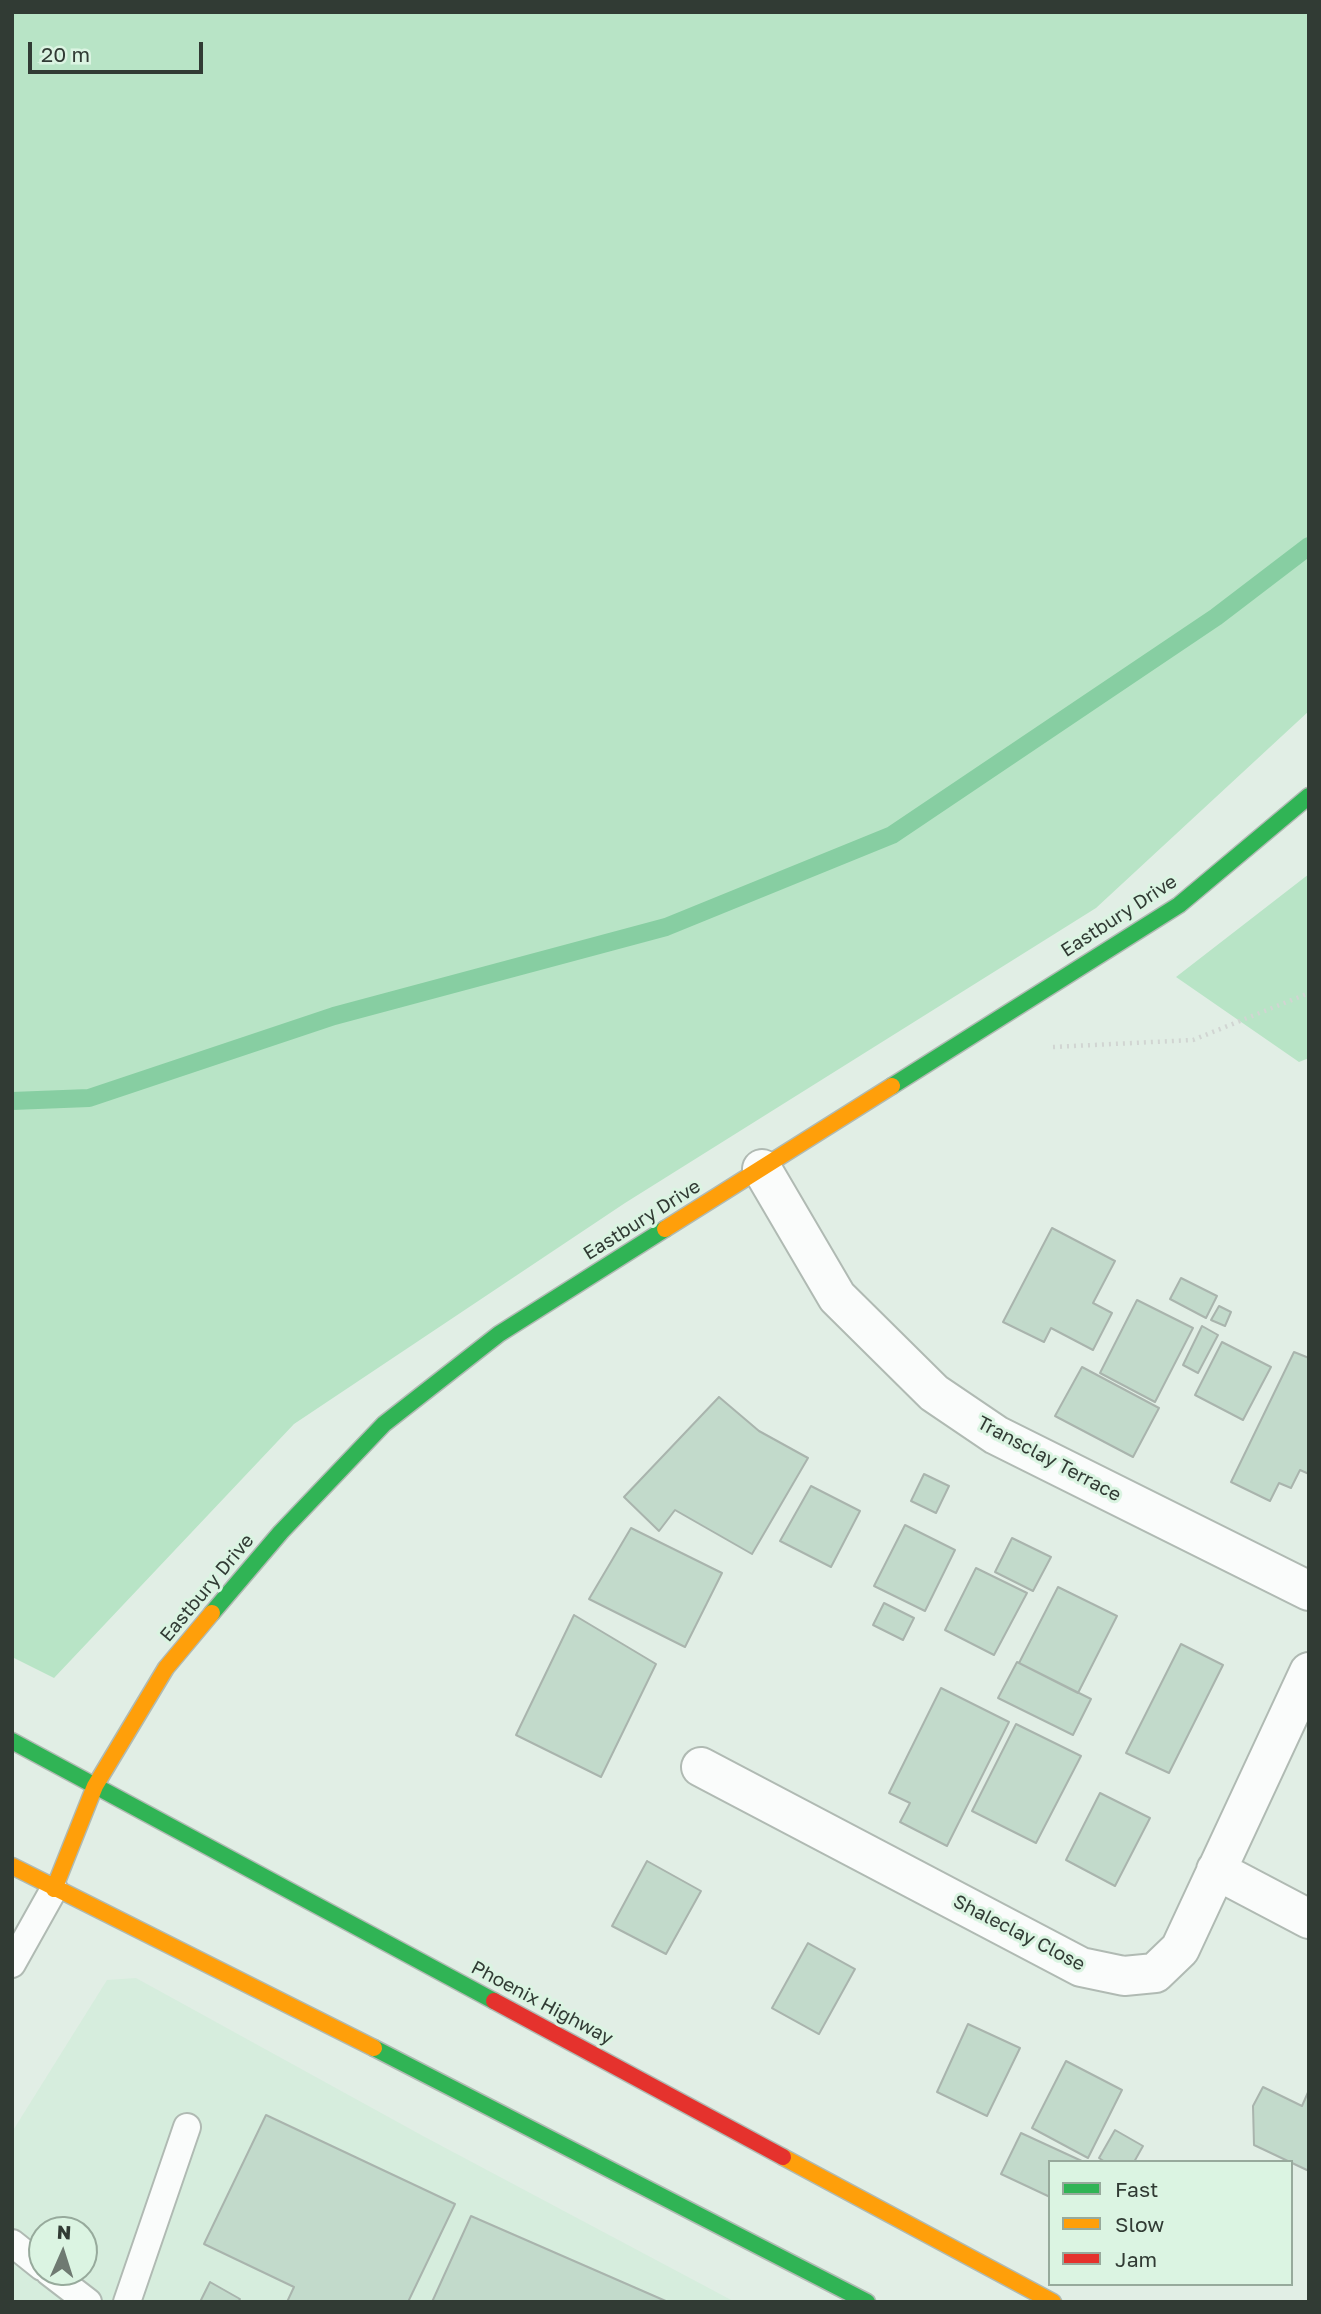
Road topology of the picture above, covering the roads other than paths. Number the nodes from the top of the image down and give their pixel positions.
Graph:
1 (1309, 796) edge
2 (762, 1169) junction
3 (1309, 1591) edge
4 (1309, 1672) edge
5 (12, 1741) edge
6 (701, 1767) dead end
7 (95, 1786) junction
8 (12, 1866) edge
9 (1216, 1870) junction
10 (54, 1889) junction
11 (1309, 1919) edge
12 (12, 1964) edge
13 (187, 2127) dead end
14 (12, 2243) edge
15 (28, 2256) edge
16 (67, 2286) edge
17 (88, 2302) edge
18 (127, 2302) edge
19 (867, 2302) edge
20 (1052, 2302) edge

1 - 2 main road, Eastbury Drive
2 - 3 street, Transclay Terrace
2 - 7 main road, Eastbury Drive
4 - 9 street, Shaleclay Close
5 - 7 main road, Phoenix Highway
6 - 9 street, Shaleclay Close
7 - 10 main road, Eastbury Drive
7 - 20 main road, Phoenix Highway
8 - 10 main road
9 - 11 street
10 - 12 lane
10 - 19 main road
13 - 18 lane
14 - 15 lane
16 - 17 lane

